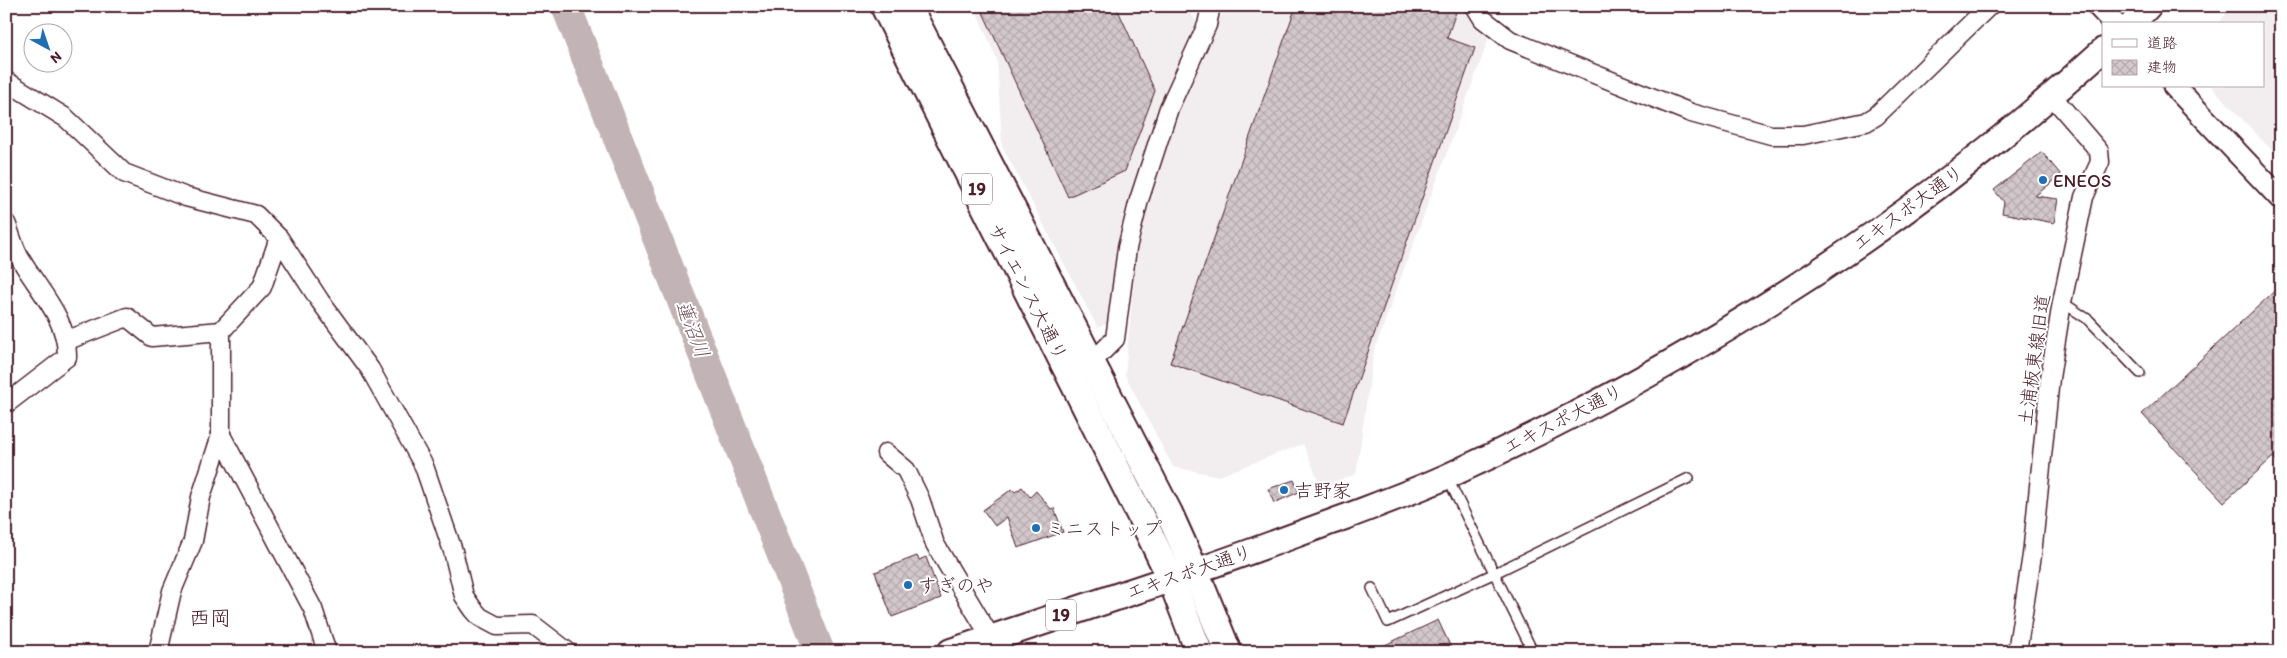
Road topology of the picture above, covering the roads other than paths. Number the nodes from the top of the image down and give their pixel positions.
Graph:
1 (884, 6) edge
2 (908, 6) edge
3 (1211, 6) edge
4 (1475, 6) edge
5 (1990, 6) edge
6 (2098, 6) edge
7 (2149, 6) edge
8 (2113, 22) edge
9 (2134, 22) edge
10 (2102, 51) edge
11 (6, 81) edge
12 (2176, 88) edge
13 (2052, 96) junction
14 (2281, 199) edge
15 (6, 224) edge
16 (279, 238) junction
17 (2062, 302) junction
18 (221, 331) junction
19 (68, 340) junction
20 (1092, 362) junction
21 (1068, 373) junction
22 (2140, 373) dead end
23 (6, 404) edge
24 (221, 435) junction
25 (886, 453) dead end
26 (1447, 477) junction
27 (1689, 478) dead end
28 (1195, 570) junction
29 (1495, 574) junction
30 (1171, 579) junction
31 (1372, 588) dead end
32 (991, 638) junction
33 (158, 652) edge
34 (327, 652) edge
35 (568, 652) edge
36 (951, 652) edge
37 (1199, 652) edge
38 (1228, 652) edge
39 (1533, 652) edge
40 (2017, 652) edge

1 - 21 main road, サイエンス大通り / 19
2 - 20 main road, サイエンス大通り / 19
3 - 20 street
4 - 5 street
6 - 8 street
7 - 9 main road
10 - 13 main road, エキスポ大通り
11 - 16 street
12 - 14 street
13 - 17 street, 土浦板東線旧道
13 - 26 main road, エキスポ大通り
15 - 19 street
16 - 18 street
16 - 35 street
17 - 22 lane
17 - 40 street, 土浦板東線旧道
18 - 19 street
18 - 24 street
19 - 23 street
20 - 21 street
20 - 28 main road, サイエンス大通り / 19
21 - 30 main road, サイエンス大通り / 19
24 - 33 street
24 - 34 street
25 - 32 street
26 - 28 main road, エキスポ大通り
26 - 29 lane
27 - 29 lane
28 - 30 main road, エキスポ大通り / 19
28 - 38 main road, 19
29 - 31 lane
29 - 39 lane
30 - 32 main road, エキスポ大通り / 19
30 - 37 main road, 19
32 - 36 main road, エキスポ大通り / 19

